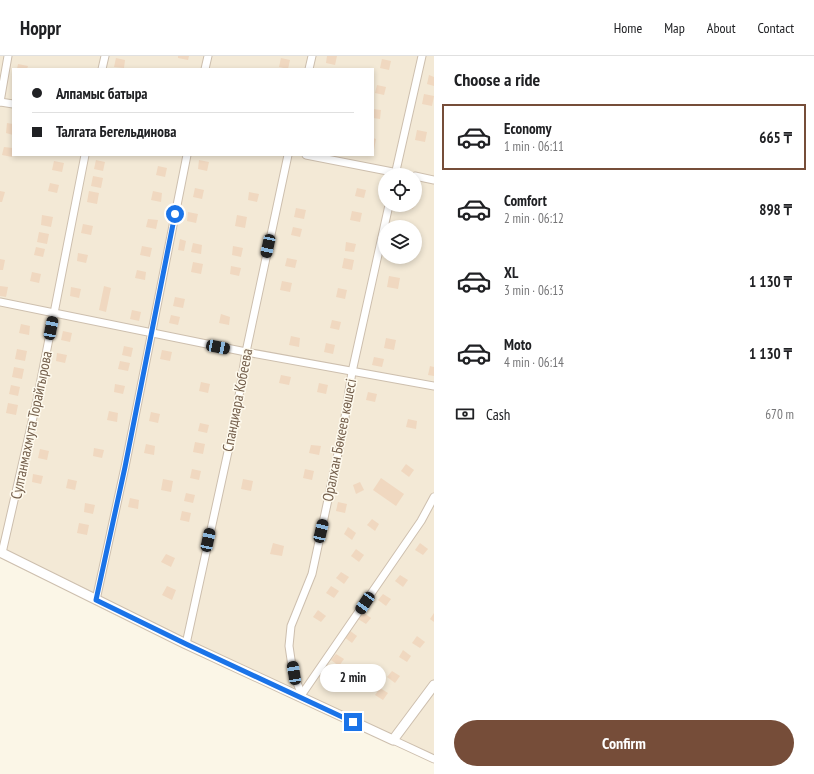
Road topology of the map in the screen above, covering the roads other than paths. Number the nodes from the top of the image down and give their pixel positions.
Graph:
1 (8, 56) edge
2 (105, 56) edge
3 (208, 56) edge
4 (312, 56) edge
5 (422, 56) edge
6 (102, 68) edge
7 (205, 68) edge
8 (308, 68) edge
9 (0, 102) edge
10 (12, 104) edge
11 (85, 156) edge
12 (187, 156) edge
13 (288, 156) edge
14 (311, 156) edge
15 (396, 168) edge
16 (378, 170) edge
17 (422, 177) edge
18 (434, 180) edge
19 (386, 212) edge
20 (0, 302) edge
21 (54, 314) junction
22 (151, 334) junction
23 (246, 352) junction
24 (352, 372) junction
25 (434, 386) edge
26 (434, 497) edge
27 (1, 553) edge
28 (96, 600) junction
29 (186, 644) junction
30 (434, 684) edge
31 (301, 696) junction
32 (393, 740) junction
33 (434, 759) edge

1 - 9 street
2 - 6 street
3 - 7 street
4 - 8 street
5 - 15 street
9 - 10 street
11 - 21 street, Султанмахмута Торайгырова
12 - 22 street
13 - 23 street, Спандиара Кобеева
14 - 16 street
17 - 18 street
19 - 24 street, Оралхан Бөкеев көшесі
20 - 21 street
21 - 22 street
21 - 27 street, Султанмахмута Торайгырова
22 - 23 street
22 - 28 street
23 - 24 street
23 - 29 street, Спандиара Кобеева
24 - 25 street
24 - 31 street, Оралхан Бөкеев көшесі
26 - 31 street
27 - 28 street
28 - 29 street
29 - 31 street
30 - 32 street
31 - 32 street
32 - 33 street

